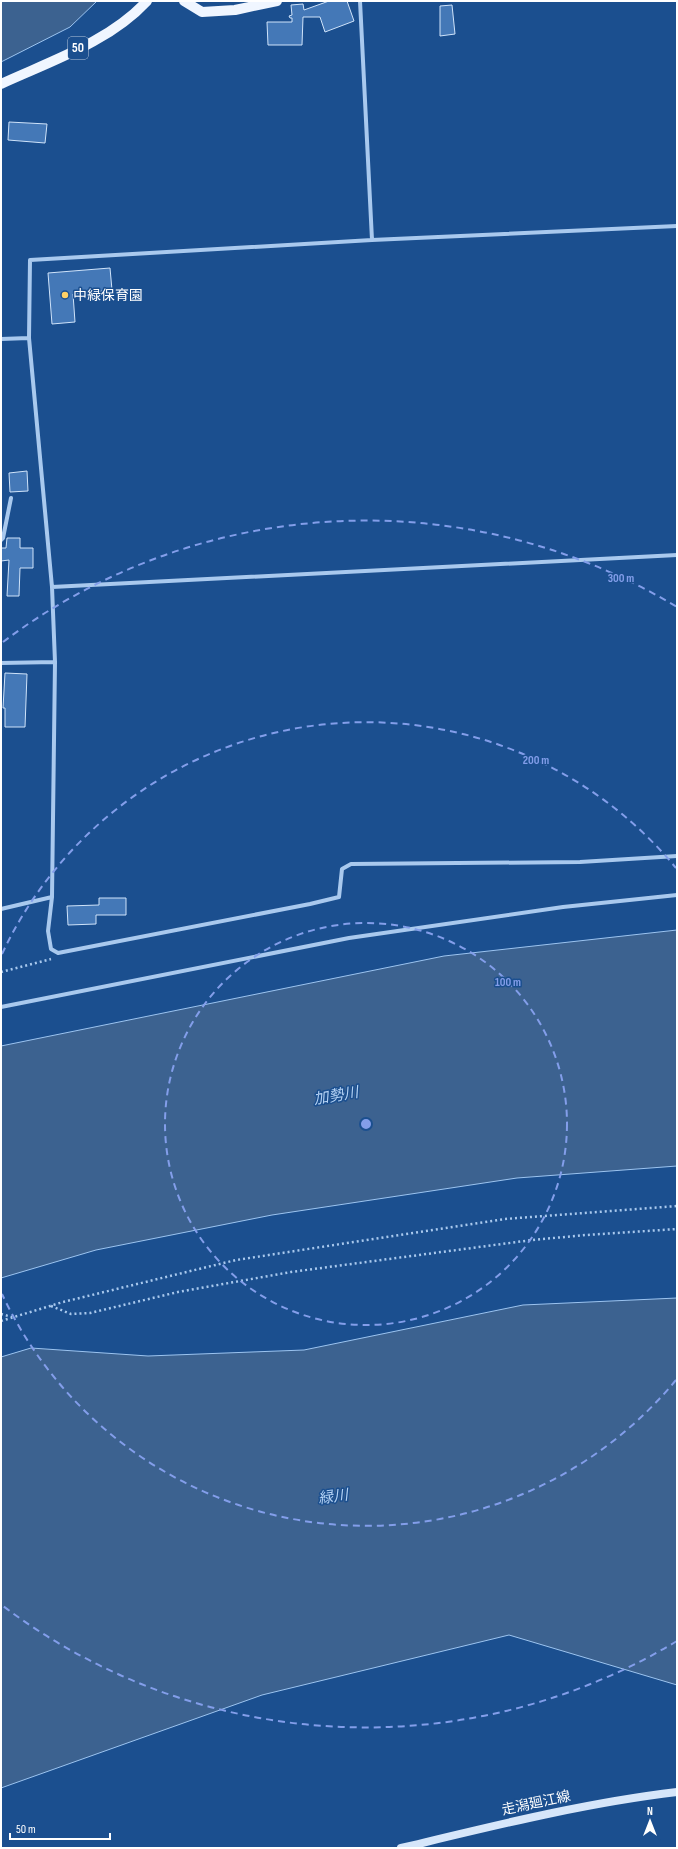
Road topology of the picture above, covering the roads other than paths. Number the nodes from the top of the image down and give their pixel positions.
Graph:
1 (147, 1) edge
2 (184, 1) edge
3 (277, 1) edge
4 (360, 1) edge
5 (1, 84) edge
6 (677, 226) edge
7 (372, 240) junction
8 (29, 338) junction
9 (1, 339) edge
10 (11, 498) dead end
11 (1, 540) edge
12 (677, 554) edge
13 (52, 588) junction
14 (55, 662) junction
15 (1, 663) edge
16 (677, 856) edge
17 (677, 895) edge
18 (52, 897) junction
19 (1, 909) edge
20 (1, 1008) edge
21 (677, 1792) edge
22 (401, 1848) edge

1 - 5 main road, 50
2 - 3 main road
4 - 7 street
6 - 7 street
7 - 8 street
8 - 9 street
8 - 13 street
10 - 11 street
12 - 13 street
13 - 14 street
14 - 15 street
14 - 18 street
16 - 18 street
17 - 20 street
18 - 19 street
21 - 22 main road, 走潟廻江線

